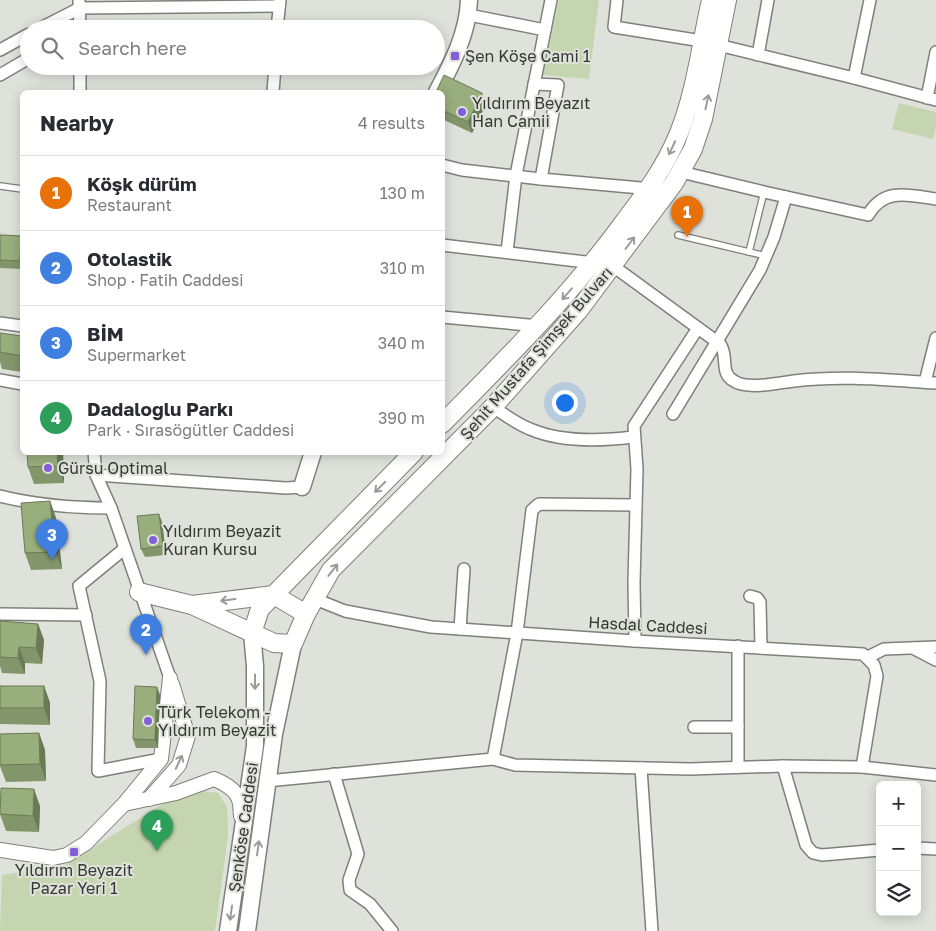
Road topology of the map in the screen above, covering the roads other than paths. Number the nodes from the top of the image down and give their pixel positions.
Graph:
1 (551, 0) edge
2 (617, 0) edge
3 (711, 0) edge
4 (727, 0) edge
5 (768, 0) edge
6 (870, 0) edge
7 (279, 3) edge
8 (80, 4) edge
9 (469, 8) edge
10 (54, 20) edge
11 (80, 20) edge
12 (278, 20) edge
13 (545, 30) junction
14 (20, 39) edge
15 (710, 43) junction
16 (0, 50) edge
17 (936, 52) edge
18 (758, 55) junction
19 (20, 63) edge
20 (0, 74) edge
21 (80, 75) edge
22 (273, 75) edge
23 (854, 78) junction
24 (534, 84) junction
25 (80, 90) edge
26 (272, 90) edge
27 (438, 90) edge
28 (931, 99) edge
29 (445, 167) edge
30 (681, 172) junction
31 (516, 175) junction
32 (541, 179) junction
33 (0, 186) edge
34 (20, 189) edge
35 (658, 192) junction
36 (764, 192) junction
37 (786, 197) junction
38 (936, 198) edge
39 (678, 235) dead end
40 (445, 245) edge
41 (507, 252) junction
42 (749, 252) junction
43 (766, 256) junction
44 (594, 263) junction
45 (613, 266) junction
46 (445, 316) edge
47 (0, 323) edge
48 (20, 326) edge
49 (539, 326) junction
50 (698, 328) junction
51 (936, 338) edge
52 (717, 342) junction
53 (0, 380) edge
54 (930, 382) edge
55 (20, 384) edge
56 (493, 407) junction
57 (673, 414) dead end
58 (446, 416) edge
59 (633, 437) junction
60 (94, 455) edge
61 (312, 455) edge
62 (411, 455) edge
63 (96, 475) junction
64 (302, 487) joint
65 (0, 496) edge
66 (636, 505) junction
67 (111, 508) junction
68 (124, 549) junction
69 (464, 569) dead end
70 (139, 592) junction
71 (274, 595) junction
72 (750, 596) dead end
73 (315, 599) junction
74 (192, 605) junction
75 (0, 614) edge
76 (306, 614) junction
77 (86, 615) junction
78 (460, 629) junction
79 (517, 632) junction
80 (252, 633) junction
81 (635, 641) junction
82 (293, 644) junction
83 (738, 646) junction
84 (911, 647) junction
85 (936, 647) edge
86 (761, 648) junction
87 (868, 657) junction
88 (936, 660) edge
89 (170, 678) junction
90 (694, 727) dead end
91 (738, 727) junction
92 (161, 759) junction
93 (493, 759) junction
94 (783, 766) junction
95 (738, 767) junction
96 (862, 767) junction
97 (641, 768) junction
98 (334, 774) junction
99 (936, 775) edge
100 (267, 781) junction
101 (149, 799) junction
102 (124, 804) junction
103 (242, 834) junction
104 (921, 848) edge
105 (936, 849) edge
106 (0, 850) edge
107 (876, 850) edge
108 (228, 931) edge
109 (247, 931) edge
110 (392, 931) edge
111 (652, 931) edge

1 - 13 street
2 - 15 street
3 - 15 main road, Şehit Mustafa Şimşek Bulvarı
4 - 15 main road, Şehit Mustafa Şimşek Bulvarı
5 - 18 street
6 - 23 street
7 - 8 street
7 - 12 street
8 - 10 street
8 - 11 street
9 - 13 street
9 - 27 main road
13 - 24 street
14 - 16 street
15 - 18 street
30 -> 15 main road, Şehit Mustafa Şimşek Bulvarı
15 -> 35 main road, Şehit Mustafa Şimşek Bulvarı
17 - 28 street
18 - 23 street
19 - 20 street
21 - 25 street
22 - 26 street
23 - 28 street
24 - 31 street
24 - 32 street
29 - 31 street
30 - 35 main road, Şehit Mustafa Şimşek Bulvarı
30 - 36 street
31 - 32 street
31 - 41 street
32 - 35 street
33 - 34 lane
35 - 44 main road, Şehit Mustafa Şimşek Bulvarı
45 -> 35 main road, Şehit Mustafa Şimşek Bulvarı
36 - 37 street
36 - 42 lane
37 - 38 street
37 - 43 street
39 - 42 lane
40 - 41 street
41 - 44 street
42 - 43 lane
43 - 52 street
44 -> 49 main road, Şehit Mustafa Şimşek Bulvarı
45 - 50 street
45 - 56 main road, Şehit Mustafa Şimşek Bulvarı
46 - 49 street
47 - 48 street
49 - 58 main road, Şehit Mustafa Şimşek Bulvarı
50 - 52 street
50 - 59 street
51 - 54 street
52 - 54 street
52 - 57 street
53 - 55 street
56 - 59 street
73 -> 56 main road, Şehit Mustafa Şimşek Bulvarı
59 - 66 street
60 - 63 street
61 - 64 main road
62 -> 71 main road
63 - 64 street
63 - 67 street
65 - 67 street
66 - 79 street
66 - 81 street
67 - 68 street
68 - 70 street
68 - 77 street
69 - 78 street
70 - 74 main road
70 - 89 street
71 -> 74 main road
71 - 76 main road
71 - 80 main road
72 - 86 street
73 - 76 main road, Şehit Mustafa Şimşek Bulvarı
73 - 78 street, Hasdal Caddesi
74 - 80 main road
75 - 77 street
76 - 82 main road, Şehit Mustafa Şimşek Bulvarı
77 - 92 street
78 - 79 street, Hasdal Caddesi
79 - 81 street, Hasdal Caddesi
79 - 93 street
80 - 82 main road
80 -> 103 main road, Şenköse Caddesi
81 - 83 street, Hasdal Caddesi
82 - 100 main road, Şenköse Caddesi
83 - 86 street, Hasdal Caddesi
83 - 91 street
84 - 85 street
84 - 87 street
84 - 88 street
86 - 87 street, Hasdal Caddesi
87 - 96 street
89 - 92 street
101 -> 89 street
90 - 91 street
91 - 95 street
92 - 102 street
93 - 97 street
93 - 98 street
94 - 95 street
94 - 96 street
94 - 107 street
95 - 97 street
96 - 99 street
97 - 111 street
98 - 100 street
98 - 110 street
109 -> 100 main road, Şenköse Caddesi
101 - 102 street
101 - 103 street
102 - 106 street
103 -> 108 main road, Şenköse Caddesi
104 - 105 street

